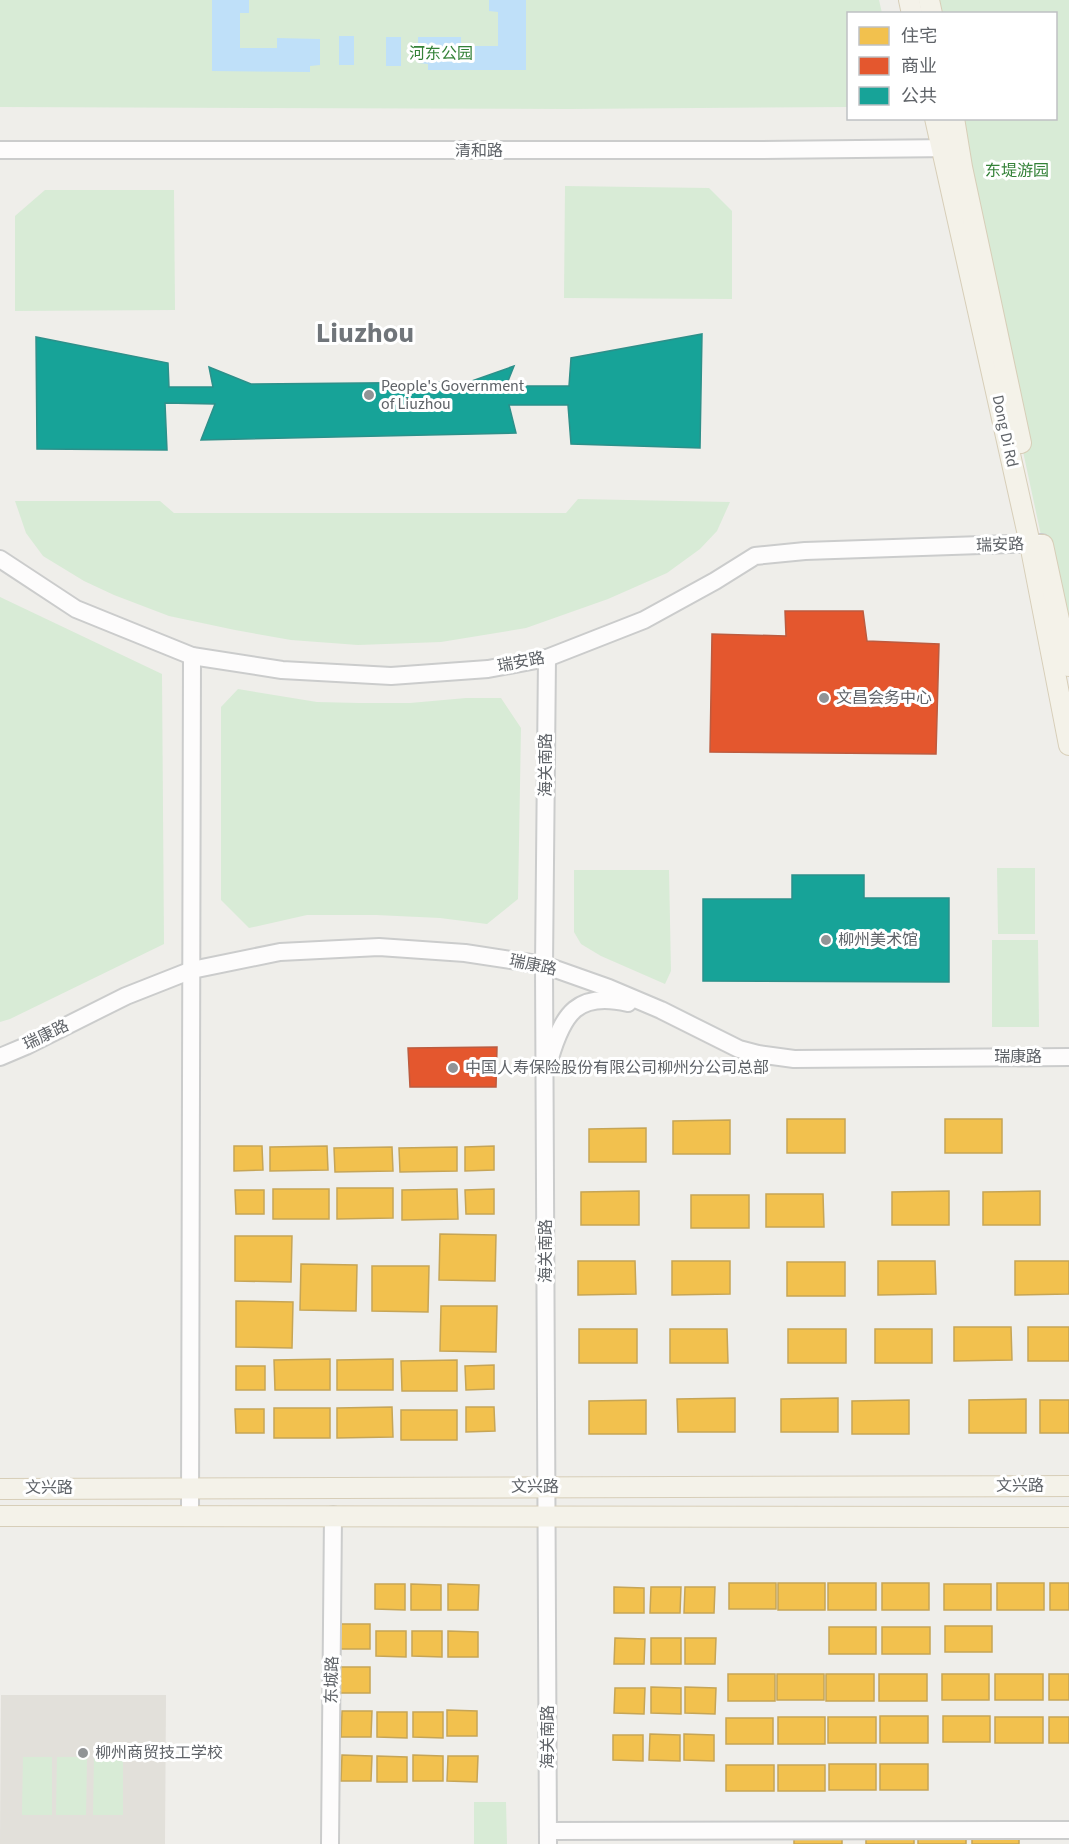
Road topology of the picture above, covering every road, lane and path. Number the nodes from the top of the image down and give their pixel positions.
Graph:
1 (936, 120) edge
2 (954, 120) edge
3 (950, 148) junction
4 (0, 150) edge
5 (1036, 543) junction
6 (0, 559) edge
7 (192, 656) junction
8 (547, 658) junction
9 (1069, 666) edge
10 (1069, 745) edge
11 (544, 965) junction
12 (192, 970) junction
13 (661, 1010) junction
14 (0, 1057) edge
15 (1069, 1057) edge
16 (545, 1077) junction
17 (1069, 1486) edge
18 (547, 1487) junction
19 (191, 1488) junction
20 (0, 1489) edge
21 (190, 1515) junction
22 (333, 1515) junction
23 (547, 1515) junction
24 (0, 1516) edge
25 (1069, 1517) edge
26 (1069, 1830) edge
27 (548, 1837) edge
28 (330, 1844) edge

1 - 3 main road
2 - 3 main road
3 - 4 street, 清和路
3 - 5 main road
5 - 8 street, 瑞安路
5 - 9 main road
5 - 10 main road
6 - 7 street, 瑞安路
7 - 8 street, 瑞安路
7 - 12 street
8 - 11 street, 海关南路
11 - 12 street, 瑞康路
11 - 13 street, 瑞康路
11 - 16 street, 海关南路
12 - 14 street, 瑞康路
12 - 19 street
13 - 15 street, 瑞康路
13 - 16 street
16 - 18 street, 海关南路
17 - 18 main road, 文兴路
18 - 19 main road, 文兴路
18 - 23 street, 海关南路
19 - 20 main road, 文兴路
19 - 21 street
21 - 22 main road, 文兴路
21 - 24 main road, 文兴路
22 - 23 main road, 文兴路
22 - 28 street, 东城路
23 - 25 main road, 文兴路
23 - 27 street, 海关南路
26 - 27 street

